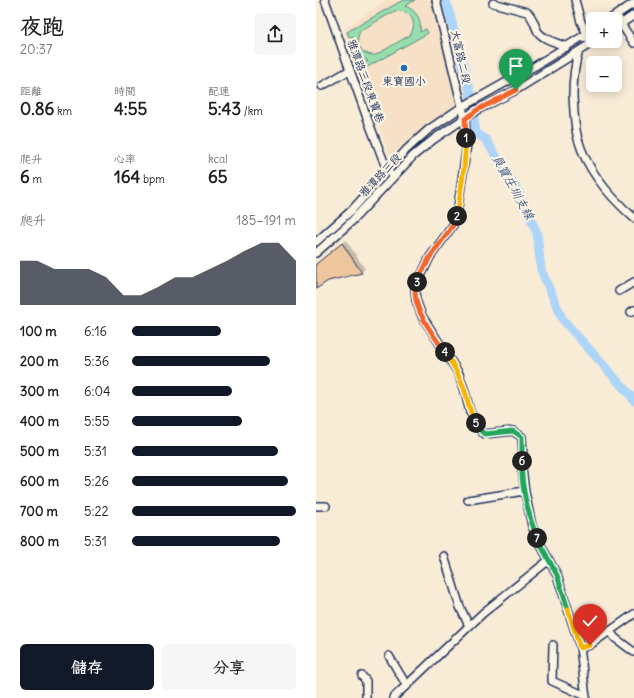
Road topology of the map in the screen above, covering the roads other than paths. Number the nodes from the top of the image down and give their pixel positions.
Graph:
1 (325, 0) edge
2 (436, 0) edge
3 (576, 0) edge
4 (634, 3) edge
5 (493, 4) dead end
6 (620, 12) edge
7 (634, 16) edge
8 (622, 24) edge
9 (586, 28) edge
10 (622, 30) edge
11 (586, 35) edge
12 (586, 39) edge
13 (634, 43) edge
14 (568, 47) junction
15 (586, 47) edge
16 (578, 52) junction
17 (350, 70) junction
18 (322, 86) dead end
19 (462, 108) junction
20 (465, 119) junction
21 (428, 130) junction
22 (434, 139) junction
23 (387, 170) junction
24 (393, 177) junction
25 (634, 218) edge
26 (316, 242) edge
27 (316, 253) edge
28 (634, 282) edge
29 (620, 291) dead end
30 (524, 491) junction
31 (468, 500) dead end
32 (316, 506) edge
33 (326, 506) dead end
34 (444, 556) dead end
35 (548, 560) junction
36 (634, 614) edge
37 (469, 626) junction
38 (610, 630) junction
39 (553, 645) dead end
40 (580, 648) junction
41 (634, 652) edge
42 (389, 656) dead end
43 (362, 676) dead end
44 (407, 686) junction
45 (586, 697) edge
46 (366, 698) edge
47 (393, 698) edge

1 - 17 street, 雅潭路三段東寶巷
2 - 19 street, 大富路二段
3 - 9 street
4 - 6 street
5 - 14 street
7 - 8 street
10 - 13 street
11 - 14 street, 雅潭路三段
12 - 16 street
14 - 19 street, 雅潭路三段
15 - 16 street, 雅潭路三段
16 - 20 street, 雅潭路三段
16 - 25 street
17 - 18 street
17 - 23 street, 雅潭路三段東寶巷
19 - 20 street, 大富路二段
19 - 21 street, 雅潭路三段
20 - 22 street, 雅潭路三段
20 - 30 street, 大富路二段
21 - 22 street
21 - 23 street, 雅潭路三段
22 - 24 street, 雅潭路三段
23 - 24 street
23 - 26 street, 雅潭路三段
24 - 27 street, 雅潭路三段
28 - 29 street
30 - 31 street
30 - 35 street
32 - 33 street
34 - 37 street
35 - 37 street
35 - 40 street
36 - 38 street
37 - 44 street
38 - 40 street
38 - 41 street
39 - 45 street
40 - 45 street
42 - 44 street
43 - 46 street
44 - 47 street

